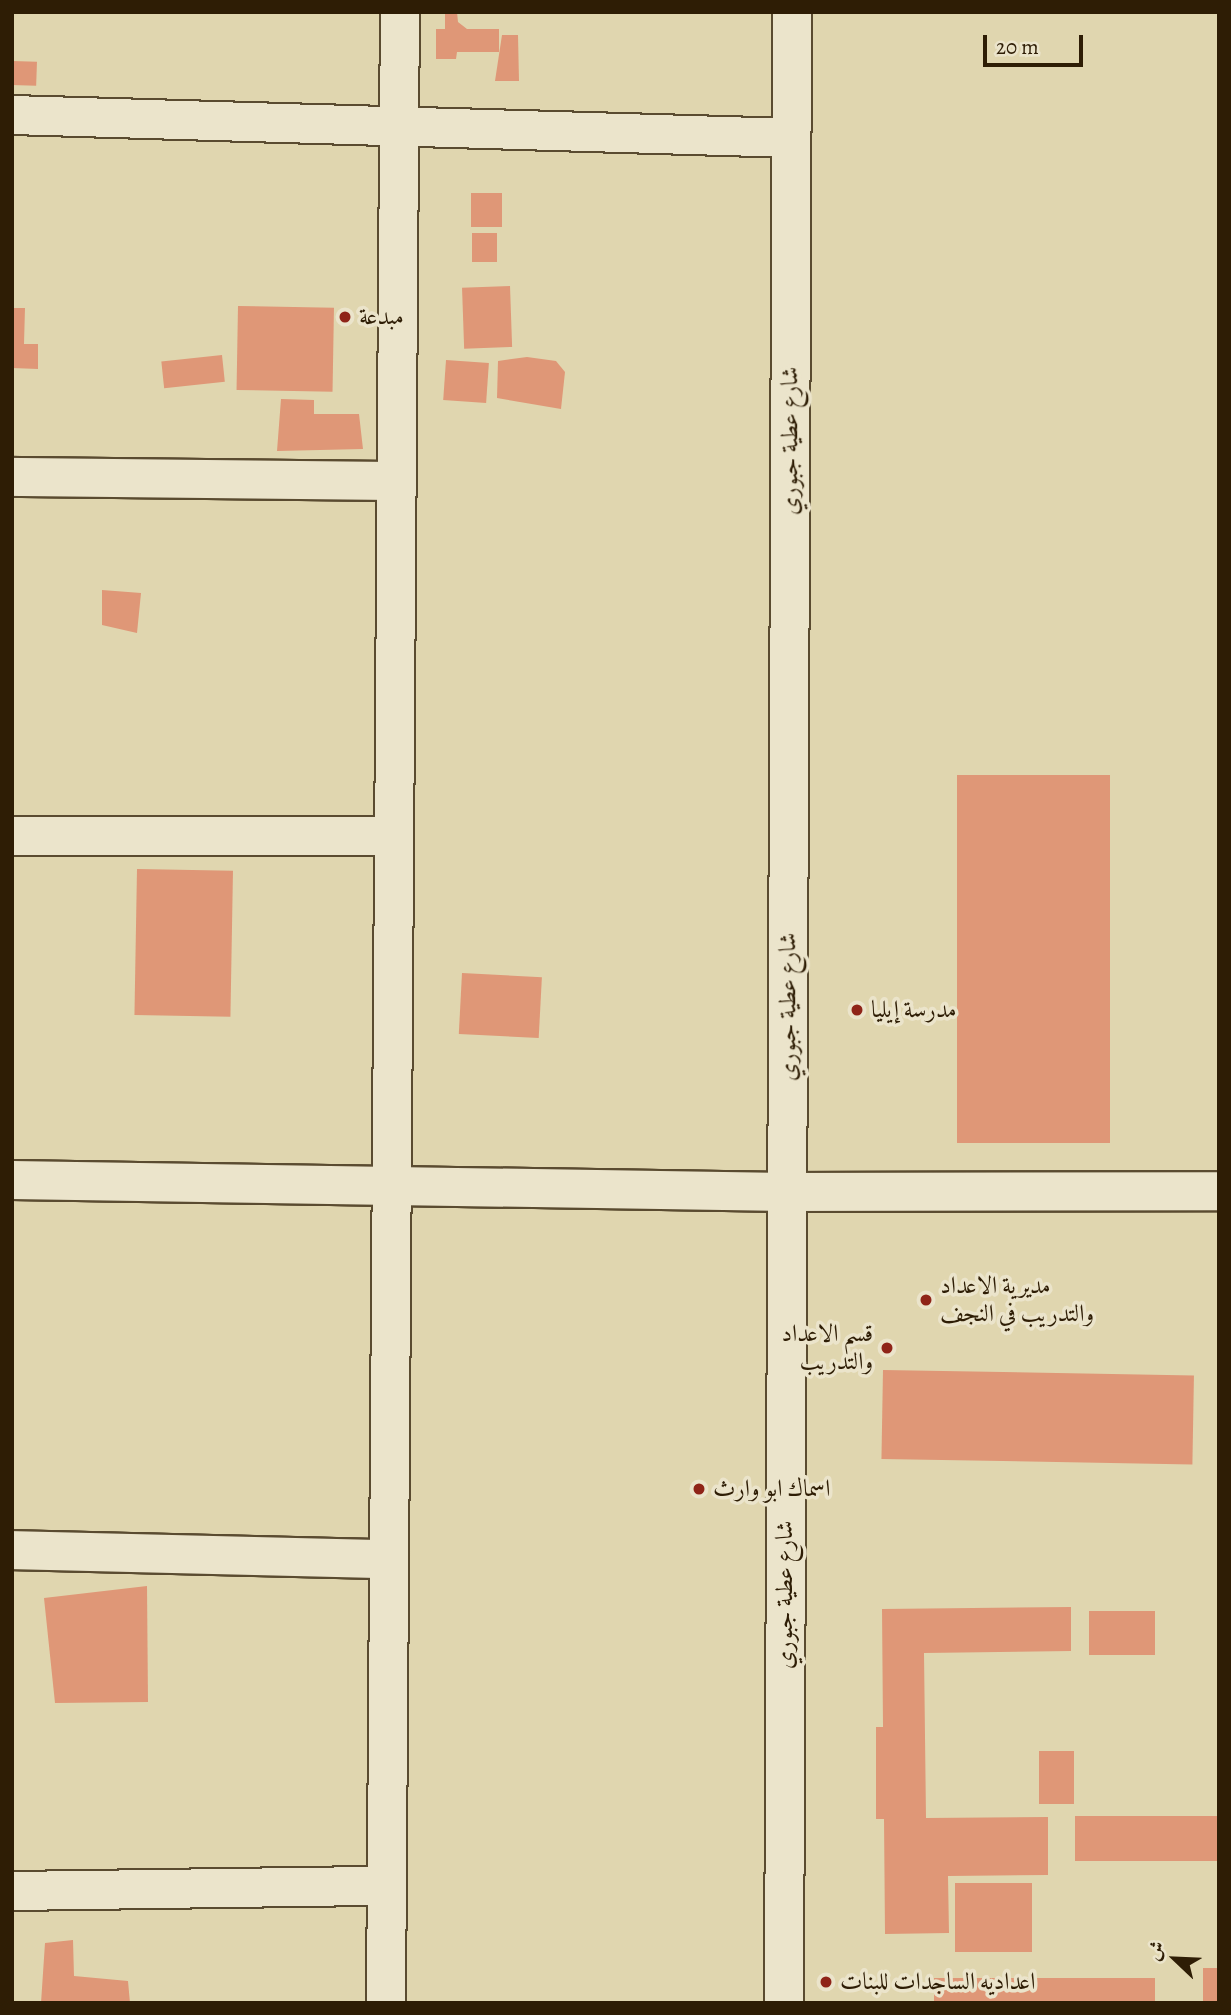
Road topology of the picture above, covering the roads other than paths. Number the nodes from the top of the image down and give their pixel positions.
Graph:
1 (400, 12) edge
2 (792, 12) edge
3 (12, 115) edge
4 (399, 129) junction
5 (791, 138) junction
6 (12, 477) edge
7 (397, 481) junction
8 (12, 836) edge
9 (394, 836) junction
10 (12, 1180) edge
11 (391, 1186) junction
12 (1219, 1191) edge
13 (787, 1192) junction
14 (12, 1550) edge
15 (389, 1559) junction
16 (387, 1886) junction
17 (12, 1891) edge
18 (386, 2003) edge
19 (784, 2003) edge

1 - 4 street
2 - 5 street, شارع عطية جبوري
3 - 4 street
4 - 5 street
4 - 7 street
5 - 13 street, شارع عطية جبوري
6 - 7 street
7 - 9 street
8 - 9 street
9 - 11 street
10 - 11 street
11 - 13 street
11 - 15 street
12 - 13 street
13 - 19 street, شارع عطية جبوري
14 - 15 street
15 - 16 street
16 - 17 street
16 - 18 street

